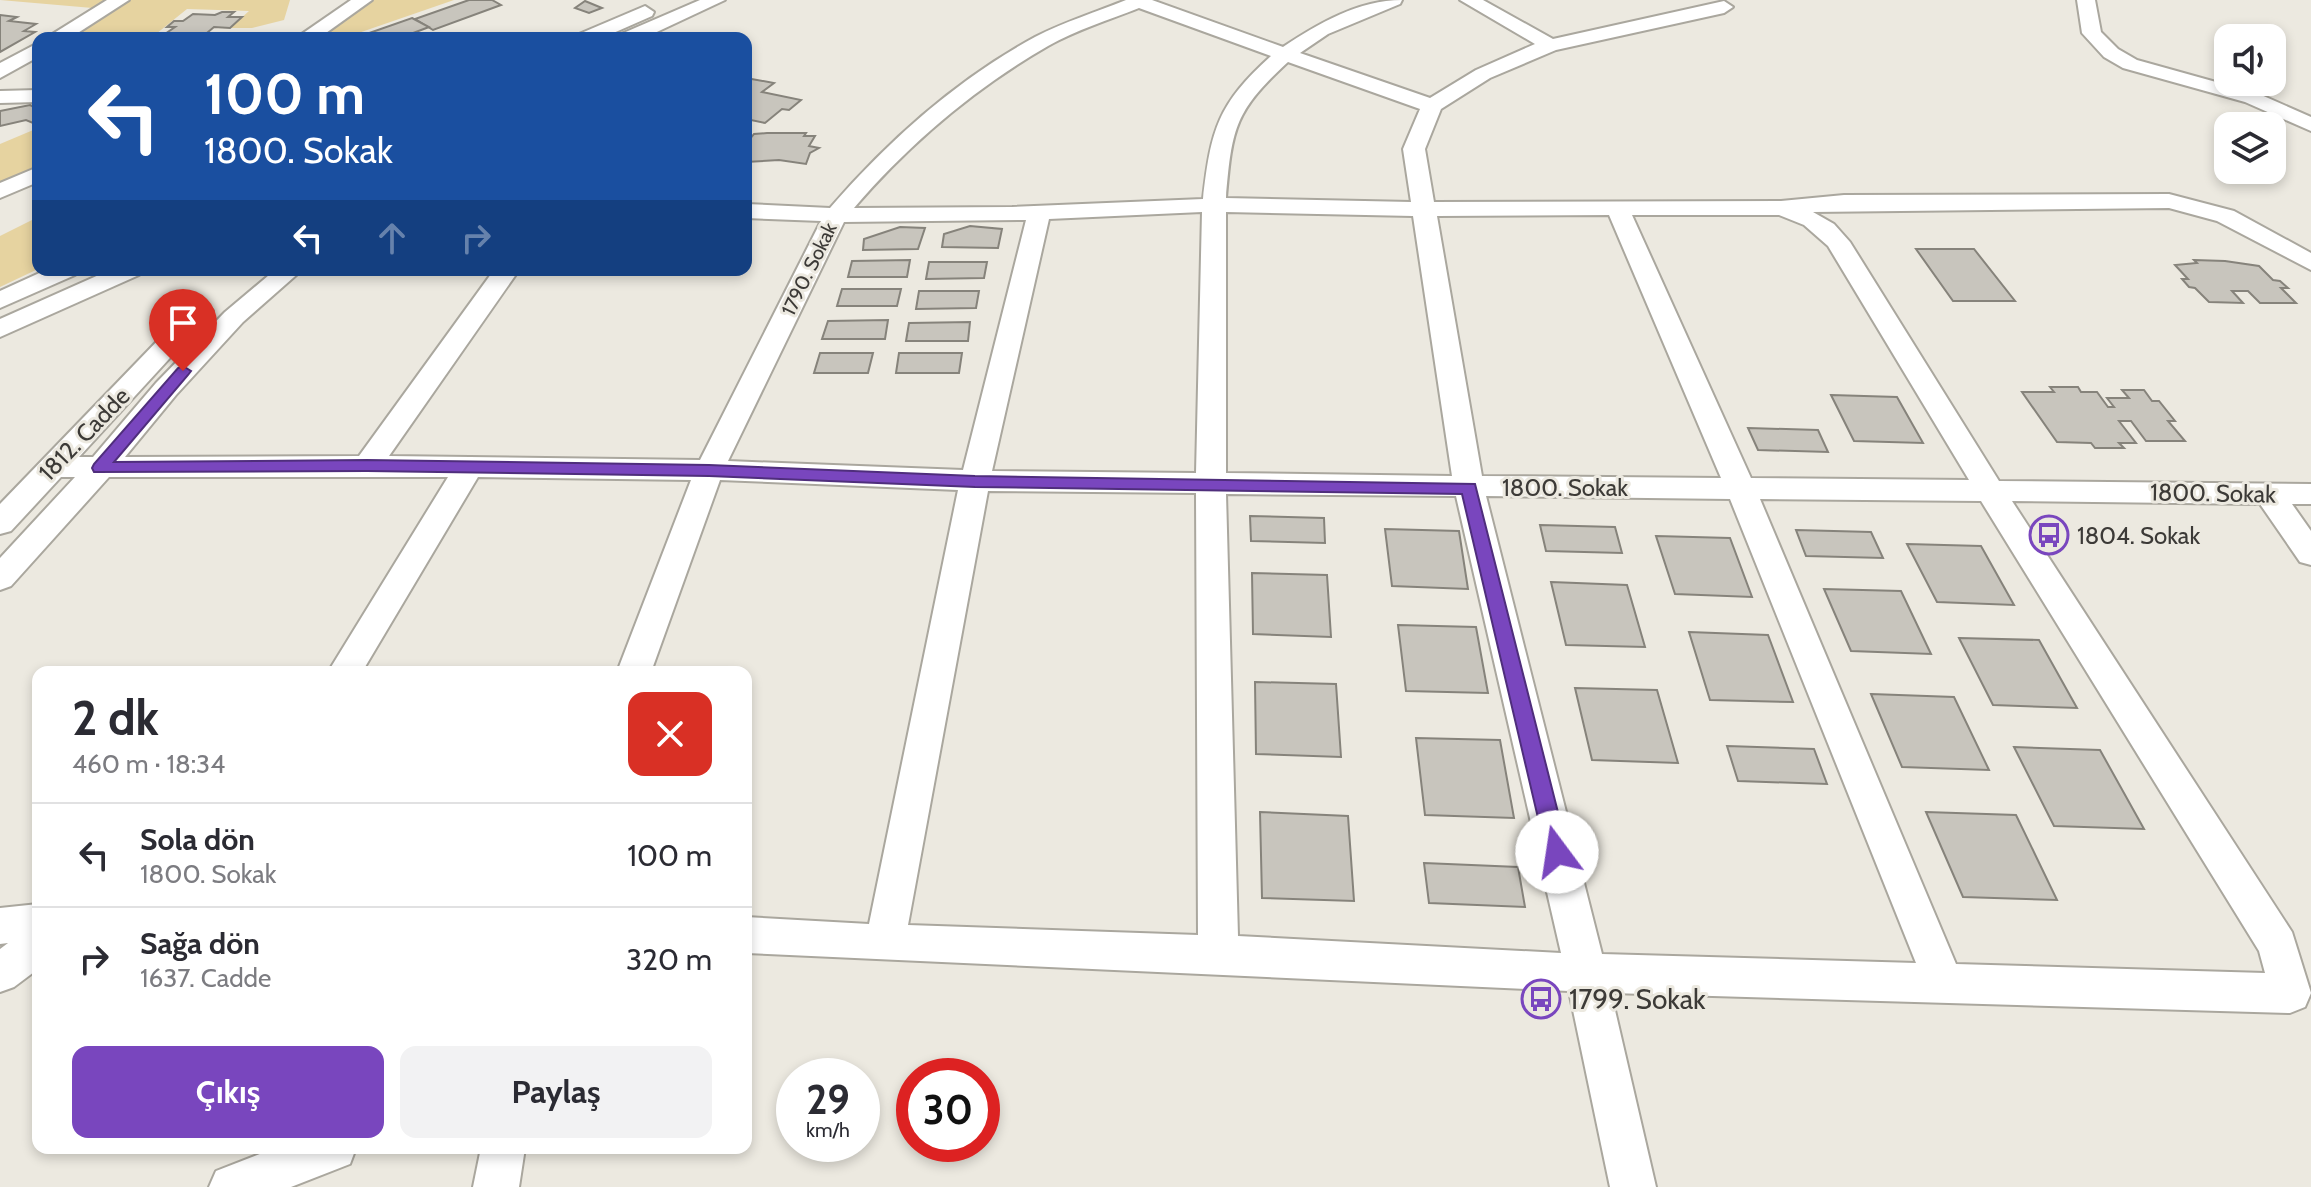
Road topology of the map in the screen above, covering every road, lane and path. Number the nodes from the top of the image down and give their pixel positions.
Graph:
1 (120, 0) edge
2 (363, 0) edge
3 (674, 0) edge
4 (716, 0) edge
5 (1139, 0) edge
6 (1393, 0) edge
7 (1469, 0) edge
8 (2086, 0) edge
9 (1724, 7) dead end
10 (66, 32) edge
11 (315, 32) edge
12 (600, 32) edge
13 (642, 32) edge
14 (1550, 45) junction
15 (32, 53) edge
16 (1285, 54) junction
17 (0, 72) edge
18 (32, 96) edge
19 (0, 97) edge
20 (1432, 106) junction
21 (2311, 125) edge
22 (32, 177) edge
23 (0, 191) edge
24 (1214, 205) junction
25 (1780, 208) junction
26 (1425, 209) junction
27 (1618, 210) junction
28 (752, 211) edge
29 (1039, 213) junction
30 (836, 215) junction
31 (2311, 263) edge
32 (53, 276) edge
33 (117, 276) edge
34 (283, 276) edge
35 (503, 276) edge
36 (0, 300) edge
37 (200, 311) dead end
38 (0, 329) edge
39 (367, 466) junction
40 (52, 467) junction
41 (469, 467) junction
42 (100, 468) junction
43 (709, 470) junction
44 (975, 481) junction
45 (1211, 484) junction
46 (1740, 487) junction
47 (1469, 488) junction
48 (1989, 489) junction
49 (2269, 494) junction
50 (2311, 494) edge
51 (0, 523) edge
52 (2311, 554) edge
53 (0, 578) edge
54 (349, 666) edge
55 (636, 666) edge
56 (32, 923) edge
57 (0, 926) edge
58 (752, 935) edge
59 (885, 943) junction
60 (32, 949) edge
61 (1218, 954) junction
62 (0, 973) edge
63 (1586, 973) junction
64 (1944, 983) junction
65 (2300, 993) edge
66 (318, 1154) edge
67 (502, 1154) edge
68 (232, 1187) edge
69 (496, 1187) edge
70 (1633, 1187) edge

1 - 10 street
2 - 11 street
3 - 12 street
4 - 13 street
5 - 16 street
5 - 30 street, 1790. Sokak
6 - 16 street
7 - 14 street
8 - 21 street
9 - 14 street
14 - 20 street
15 - 17 street
16 - 20 street
16 - 24 street
18 - 19 street
20 - 26 street
22 - 23 street
24 - 26 street
24 - 29 street
24 - 45 street
25 - 27 street
25 - 31 street
25 - 48 street
26 - 27 street
26 - 47 street
27 - 46 street
28 - 30 street
29 - 30 street
29 - 44 street
30 - 43 street, 1790. Sokak
32 - 36 street
33 - 38 street
34 - 42 street, 1812. Cadde
35 - 39 street
37 - 40 street, 1812. Cadde
39 - 41 street, 1800. Sokak
39 - 42 street, 1800. Sokak
40 - 42 street, 1800. Sokak
40 - 51 street, 1812. Cadde
41 - 43 street, 1800. Sokak
41 - 54 street
42 - 53 street, 1812. Cadde
43 - 44 street, 1800. Sokak
43 - 55 street, 1790. Sokak
44 - 45 street, 1800. Sokak
44 - 59 street
45 - 47 street, 1800. Sokak
45 - 61 street
46 - 47 street, 1800. Sokak
46 - 48 street, 1800. Sokak
46 - 64 street
47 - 63 street
48 - 49 street, 1800. Sokak
48 - 65 street
49 - 50 street, 1800. Sokak
49 - 52 street
56 - 57 street
58 - 59 street
59 - 61 street
60 - 62 street
61 - 63 street
63 - 64 street
63 - 70 street
64 - 65 street
66 - 68 street
67 - 69 street

